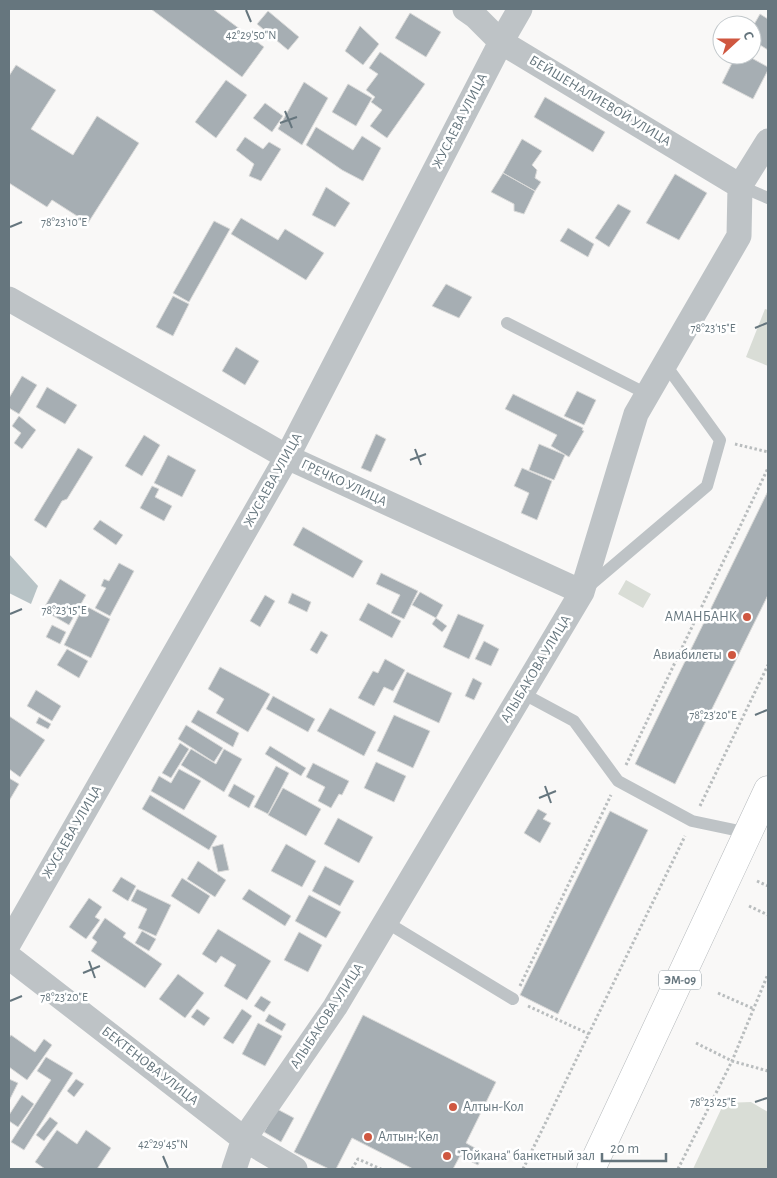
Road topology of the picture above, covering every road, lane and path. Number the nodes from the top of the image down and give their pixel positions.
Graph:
1 (465, 9) edge
2 (520, 9) edge
3 (501, 42) junction
4 (768, 141) edge
5 (740, 186) junction
6 (768, 198) edge
7 (9, 299) edge
8 (507, 322) dead end
9 (665, 364) junction
10 (648, 394) junction
11 (720, 440) junction
12 (768, 452) edge
13 (287, 457) junction
14 (768, 468) edge
15 (582, 592) junction
16 (768, 665) edge
17 (522, 693) junction
18 (618, 781) junction
19 (765, 804) edge
20 (692, 821) junction
21 (749, 833) junction
22 (758, 881) dead end
23 (768, 886) edge
24 (749, 906) dead end
25 (768, 915) edge
26 (386, 922) junction
27 (9, 943) edge
28 (9, 957) edge
29 (768, 974) edge
30 (718, 993) dead end
31 (513, 999) junction
32 (754, 1009) junction
33 (589, 1034) junction
34 (696, 1042) dead end
35 (732, 1060) junction
36 (768, 1071) edge
37 (244, 1139) junction
38 (234, 1169) edge
39 (295, 1169) edge
40 (352, 1169) edge
41 (381, 1169) edge
42 (523, 1169) edge
43 (591, 1169) edge
44 (678, 1169) edge

1 - 3 street, БЕЙШЕНАЛИЕВОЙ УЛИЦА
2 - 3 street, ЖУСАЕВА УЛИЦА
3 - 5 street, БЕЙШЕНАЛИЕВОЙ УЛИЦА
3 - 13 street, ЖУСАЕВА УЛИЦА
4 - 5 street
5 - 6 lane
5 - 9 street, АЛЫБАКОВА УЛИЦА
7 - 13 street, ГРЕЧКО УЛИЦА
8 - 10 lane
9 - 10 street, АЛЫБАКОВА УЛИЦА
9 - 11 lane
10 - 15 street, АЛЫБАКОВА УЛИЦА
11 - 12 path
11 - 15 lane
13 - 15 street, ГРЕЧКО УЛИЦА
13 - 27 street, ЖУСАЕВА УЛИЦА
14 - 18 path
15 - 17 street, АЛЫБАКОВА УЛИЦА
16 - 20 path
17 - 18 lane
17 - 26 street, АЛЫБАКОВА УЛИЦА
18 - 20 lane
18 - 31 path
19 - 21 highway, ЭМ-09
20 - 21 lane
20 - 33 path
21 - 43 highway, ЭМ-09
22 - 23 path
24 - 25 path
26 - 31 lane
26 - 37 street, АЛЫБАКОВА УЛИЦА
28 - 37 street, БЕКТЕНОВА УЛИЦА
29 - 32 path
30 - 32 path
31 - 33 path
32 - 35 path
33 - 42 path
34 - 35 path
35 - 36 path
35 - 44 path
37 - 38 street, АЛЫБАКОВА УЛИЦА
37 - 39 street, БЕКТЕНОВА УЛИЦА
40 - 41 path

